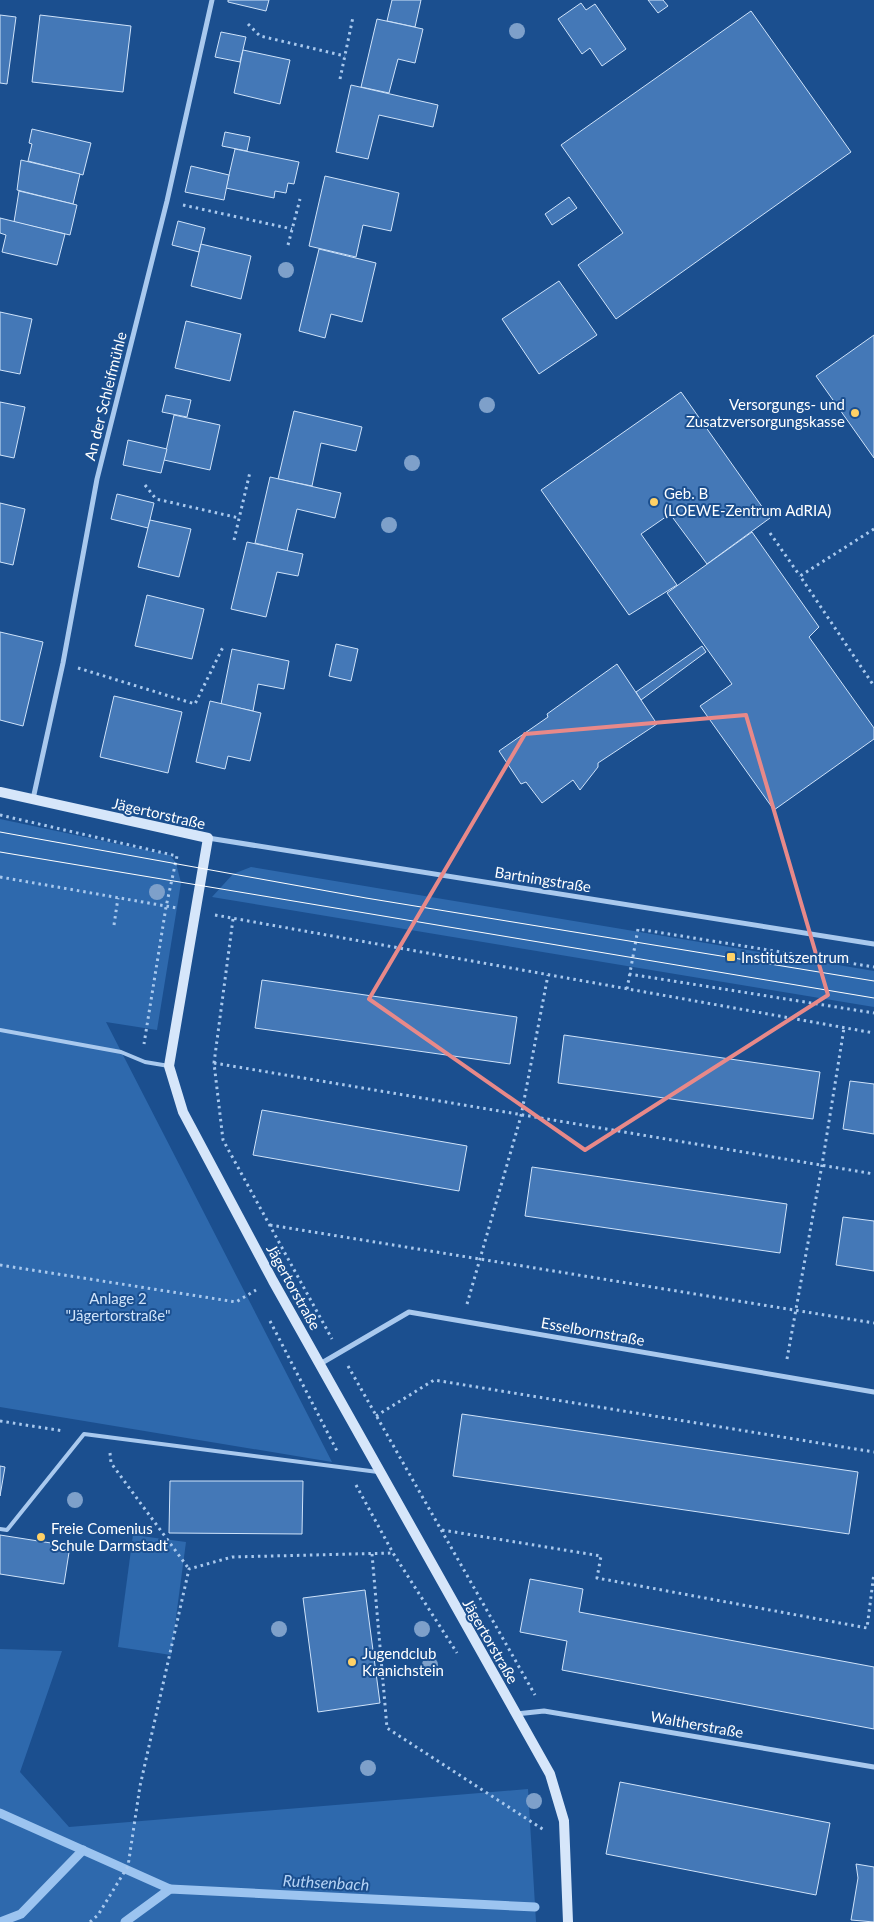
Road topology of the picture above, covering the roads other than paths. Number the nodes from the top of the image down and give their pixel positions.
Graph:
1 (212, 0) edge
2 (0, 792) edge
3 (32, 800) junction
4 (208, 838) junction
5 (874, 944) edge
6 (0, 1030) edge
7 (169, 1066) junction
8 (320, 1364) junction
9 (874, 1392) edge
10 (380, 1473) junction
11 (0, 1529) edge
12 (515, 1714) junction
13 (874, 1767) edge
14 (568, 1922) edge

1 - 3 street, An der Schleifmühle
2 - 3 street, Jägertorstraße
3 - 4 street, Jägertorstraße
4 - 5 street, Bartningstraße
4 - 7 street, Jägertorstraße
6 - 7 lane
7 - 8 street, Jägertorstraße
8 - 9 street, Esselbornstraße
8 - 10 street, Jägertorstraße
10 - 11 lane
10 - 12 street, Jägertorstraße
12 - 13 street, Waltherstraße
12 - 14 street, Jägertorstraße

